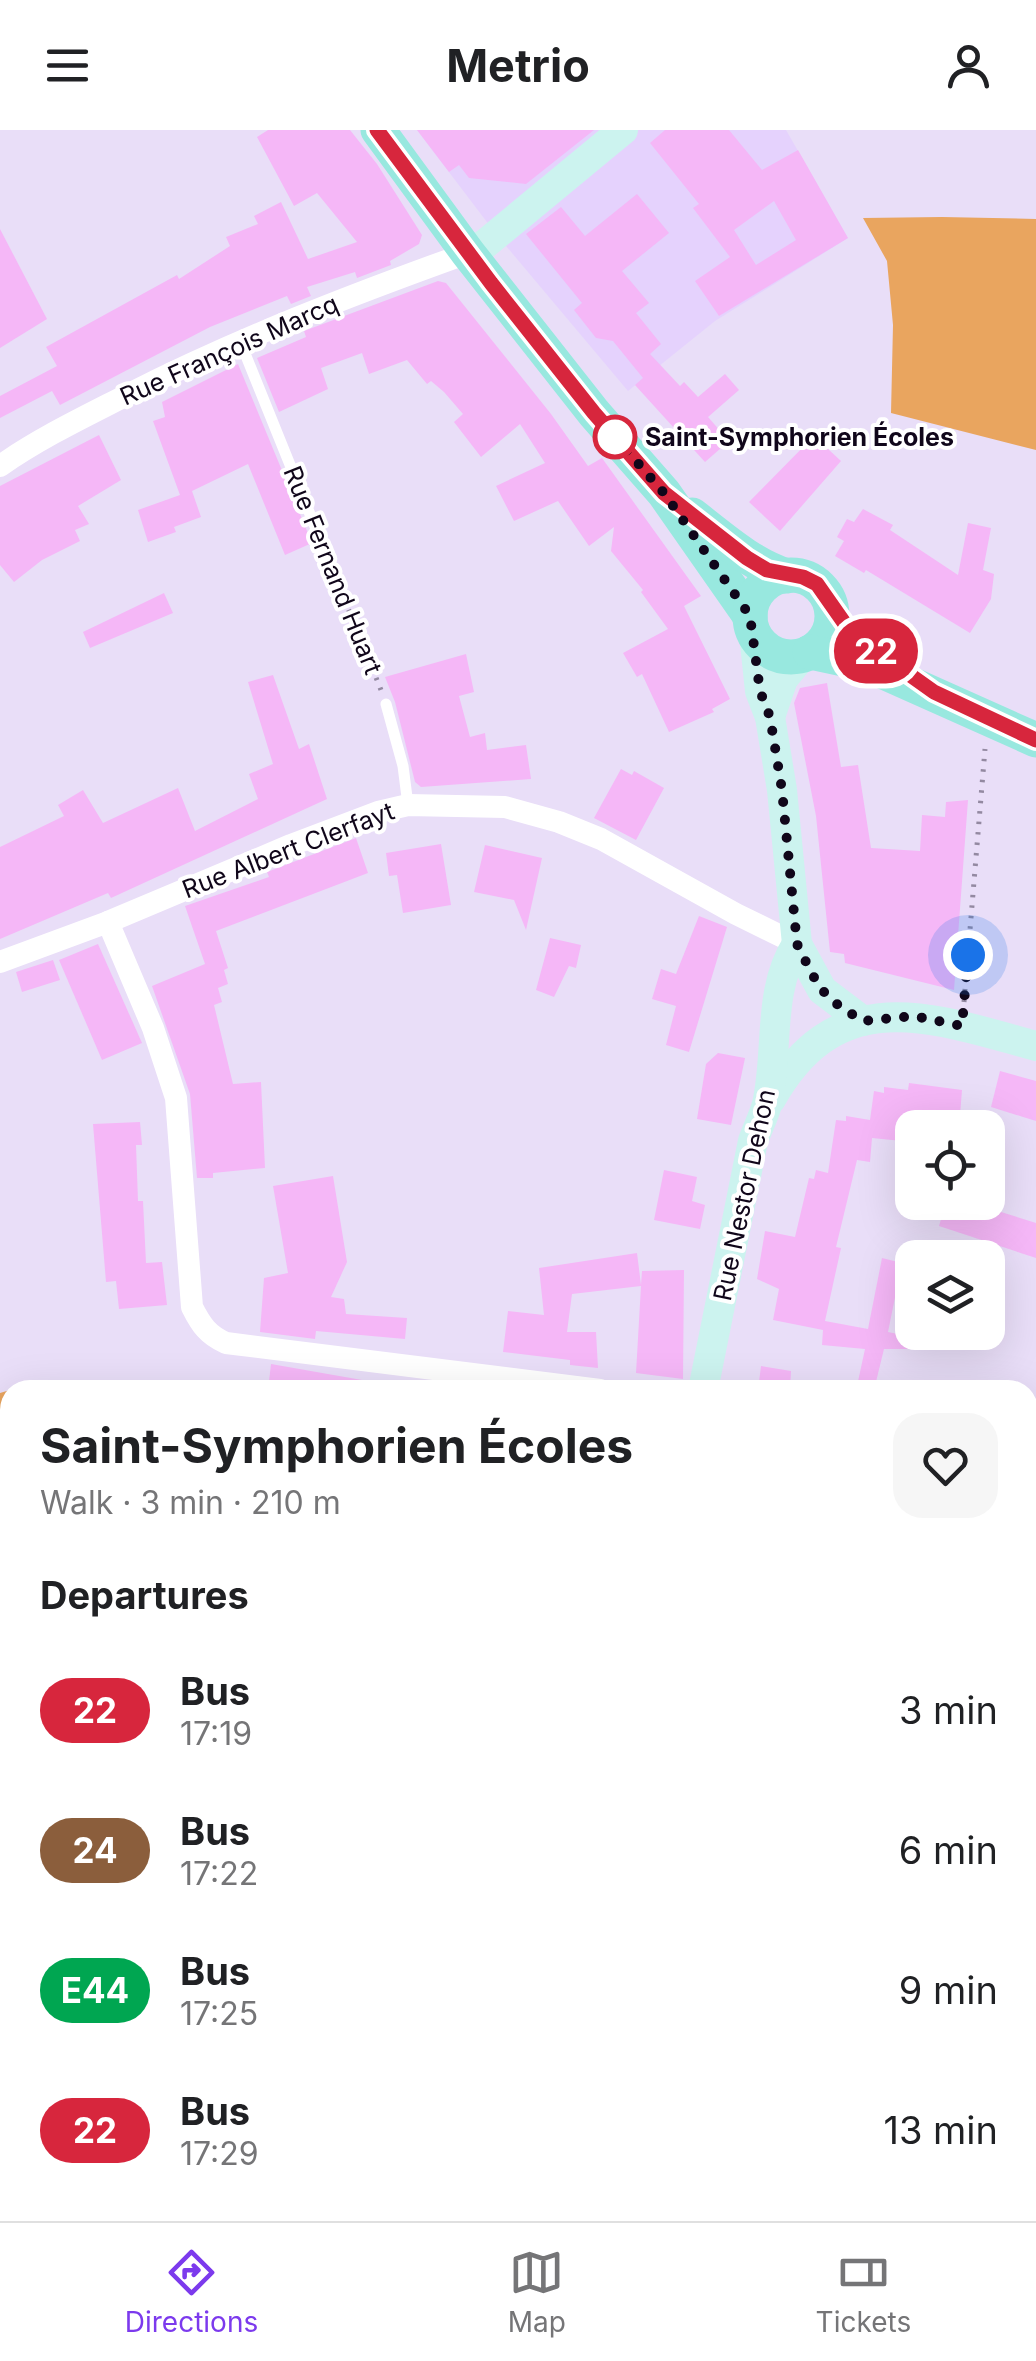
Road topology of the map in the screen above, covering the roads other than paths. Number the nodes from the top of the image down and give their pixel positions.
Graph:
1 (378, 130) edge
2 (623, 130) edge
3 (468, 254) junction
4 (240, 341) junction
5 (0, 466) edge
6 (664, 493) junction
7 (322, 544) road end
8 (786, 576) junction
9 (827, 597) junction
10 (752, 625) junction
11 (806, 654) junction
12 (934, 692) junction
13 (386, 704) road end
14 (770, 717) junction
15 (1036, 740) edge
16 (408, 805) junction
17 (108, 922) junction
18 (797, 944) junction
19 (0, 962) edge
20 (863, 1021) junction
21 (1036, 1046) edge
22 (766, 1106) junction
23 (519, 1380) edge
24 (705, 1380) edge

1 - 3 main road
2 - 3 street
3 - 4 street, Rue François Marcq
3 - 6 main road
4 - 5 street, Rue François Marcq
4 - 7 lane, Rue Fernand Huart
6 - 8 main road
6 - 10 main road
8 - 9 main road
8 - 10 main road
9 - 11 main road
9 - 12 main road
10 - 11 main road
10 - 14 street, Rue Nestor Dehon
11 - 12 main road
11 - 14 street
12 - 15 main road
13 - 16 lane, Rue Fernand Huart
14 - 18 street, Rue Nestor Dehon
16 - 17 street, Rue Albert Clerfayt
16 - 18 street, Rue Albert Clerfayt
17 - 19 street, Rue Albert Clerfayt
17 - 23 street
18 - 20 street, Rue Nestor Dehon
18 - 22 street, Rue Nestor Dehon
20 - 21 street
20 - 22 street
22 - 24 street, Rue Nestor Dehon

